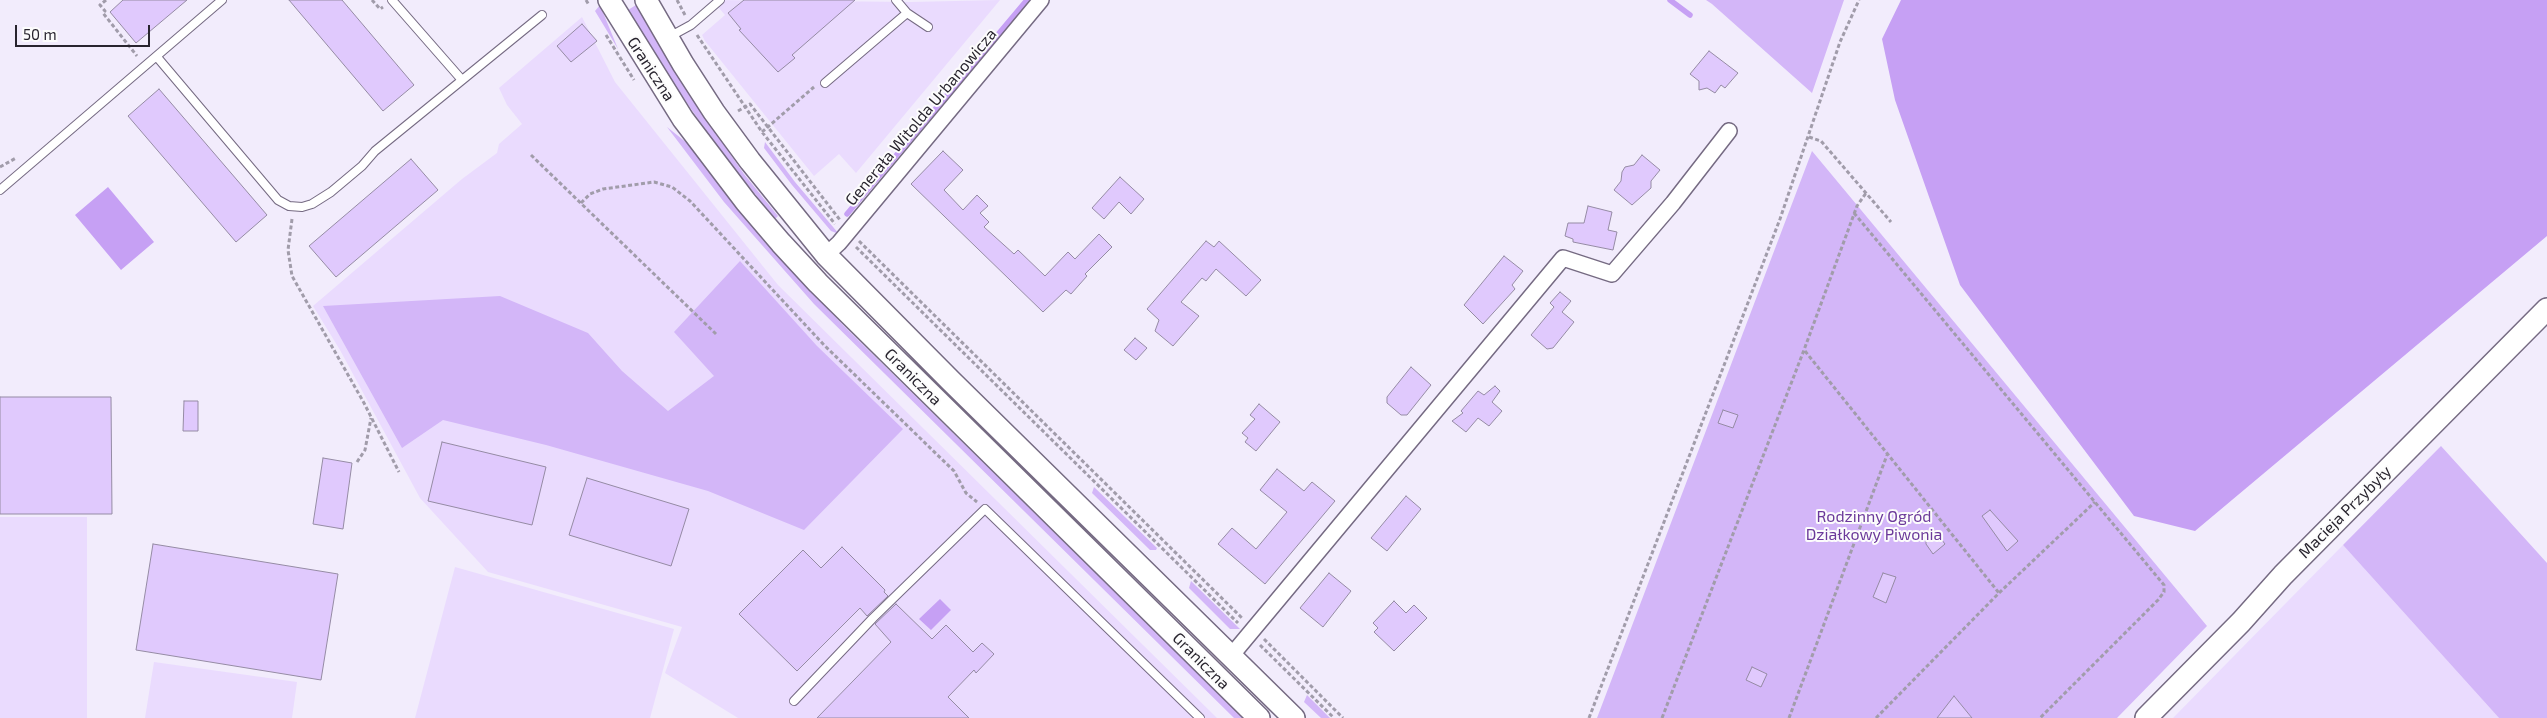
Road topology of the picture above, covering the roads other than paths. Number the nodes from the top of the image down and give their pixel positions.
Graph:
1 (222, 0) edge
2 (392, 0) edge
3 (646, 0) edge
4 (720, 0) edge
5 (896, 0) edge
6 (1041, 0) edge
7 (599, 2) edge
8 (907, 12) junction
9 (542, 15) dead end
10 (928, 27) dead end
11 (668, 38) junction
12 (157, 57) junction
13 (462, 80) junction
14 (825, 83) road end
15 (1729, 131) dead end
16 (0, 190) edge
17 (826, 255) junction
18 (2547, 309) edge
19 (1231, 656) junction
20 (794, 701) dead end
21 (1200, 718) edge
22 (1259, 718) edge
23 (1294, 718) edge
24 (2146, 718) edge

1 - 12 lane
2 - 13 lane
3 - 11 main road, Graniczna
4 - 11 lane
5 - 8 lane
6 - 17 street, Generała Witolda Urbanowicza
7 - 22 main road, Graniczna
8 - 10 lane
8 - 14 lane
9 - 13 lane
11 - 17 main road, Graniczna
12 - 13 lane
12 - 16 lane
15 - 19 street
17 - 19 main road, Graniczna
18 - 24 main road, Macieja Przybyły
19 - 23 main road, Graniczna
20 - 21 lane

